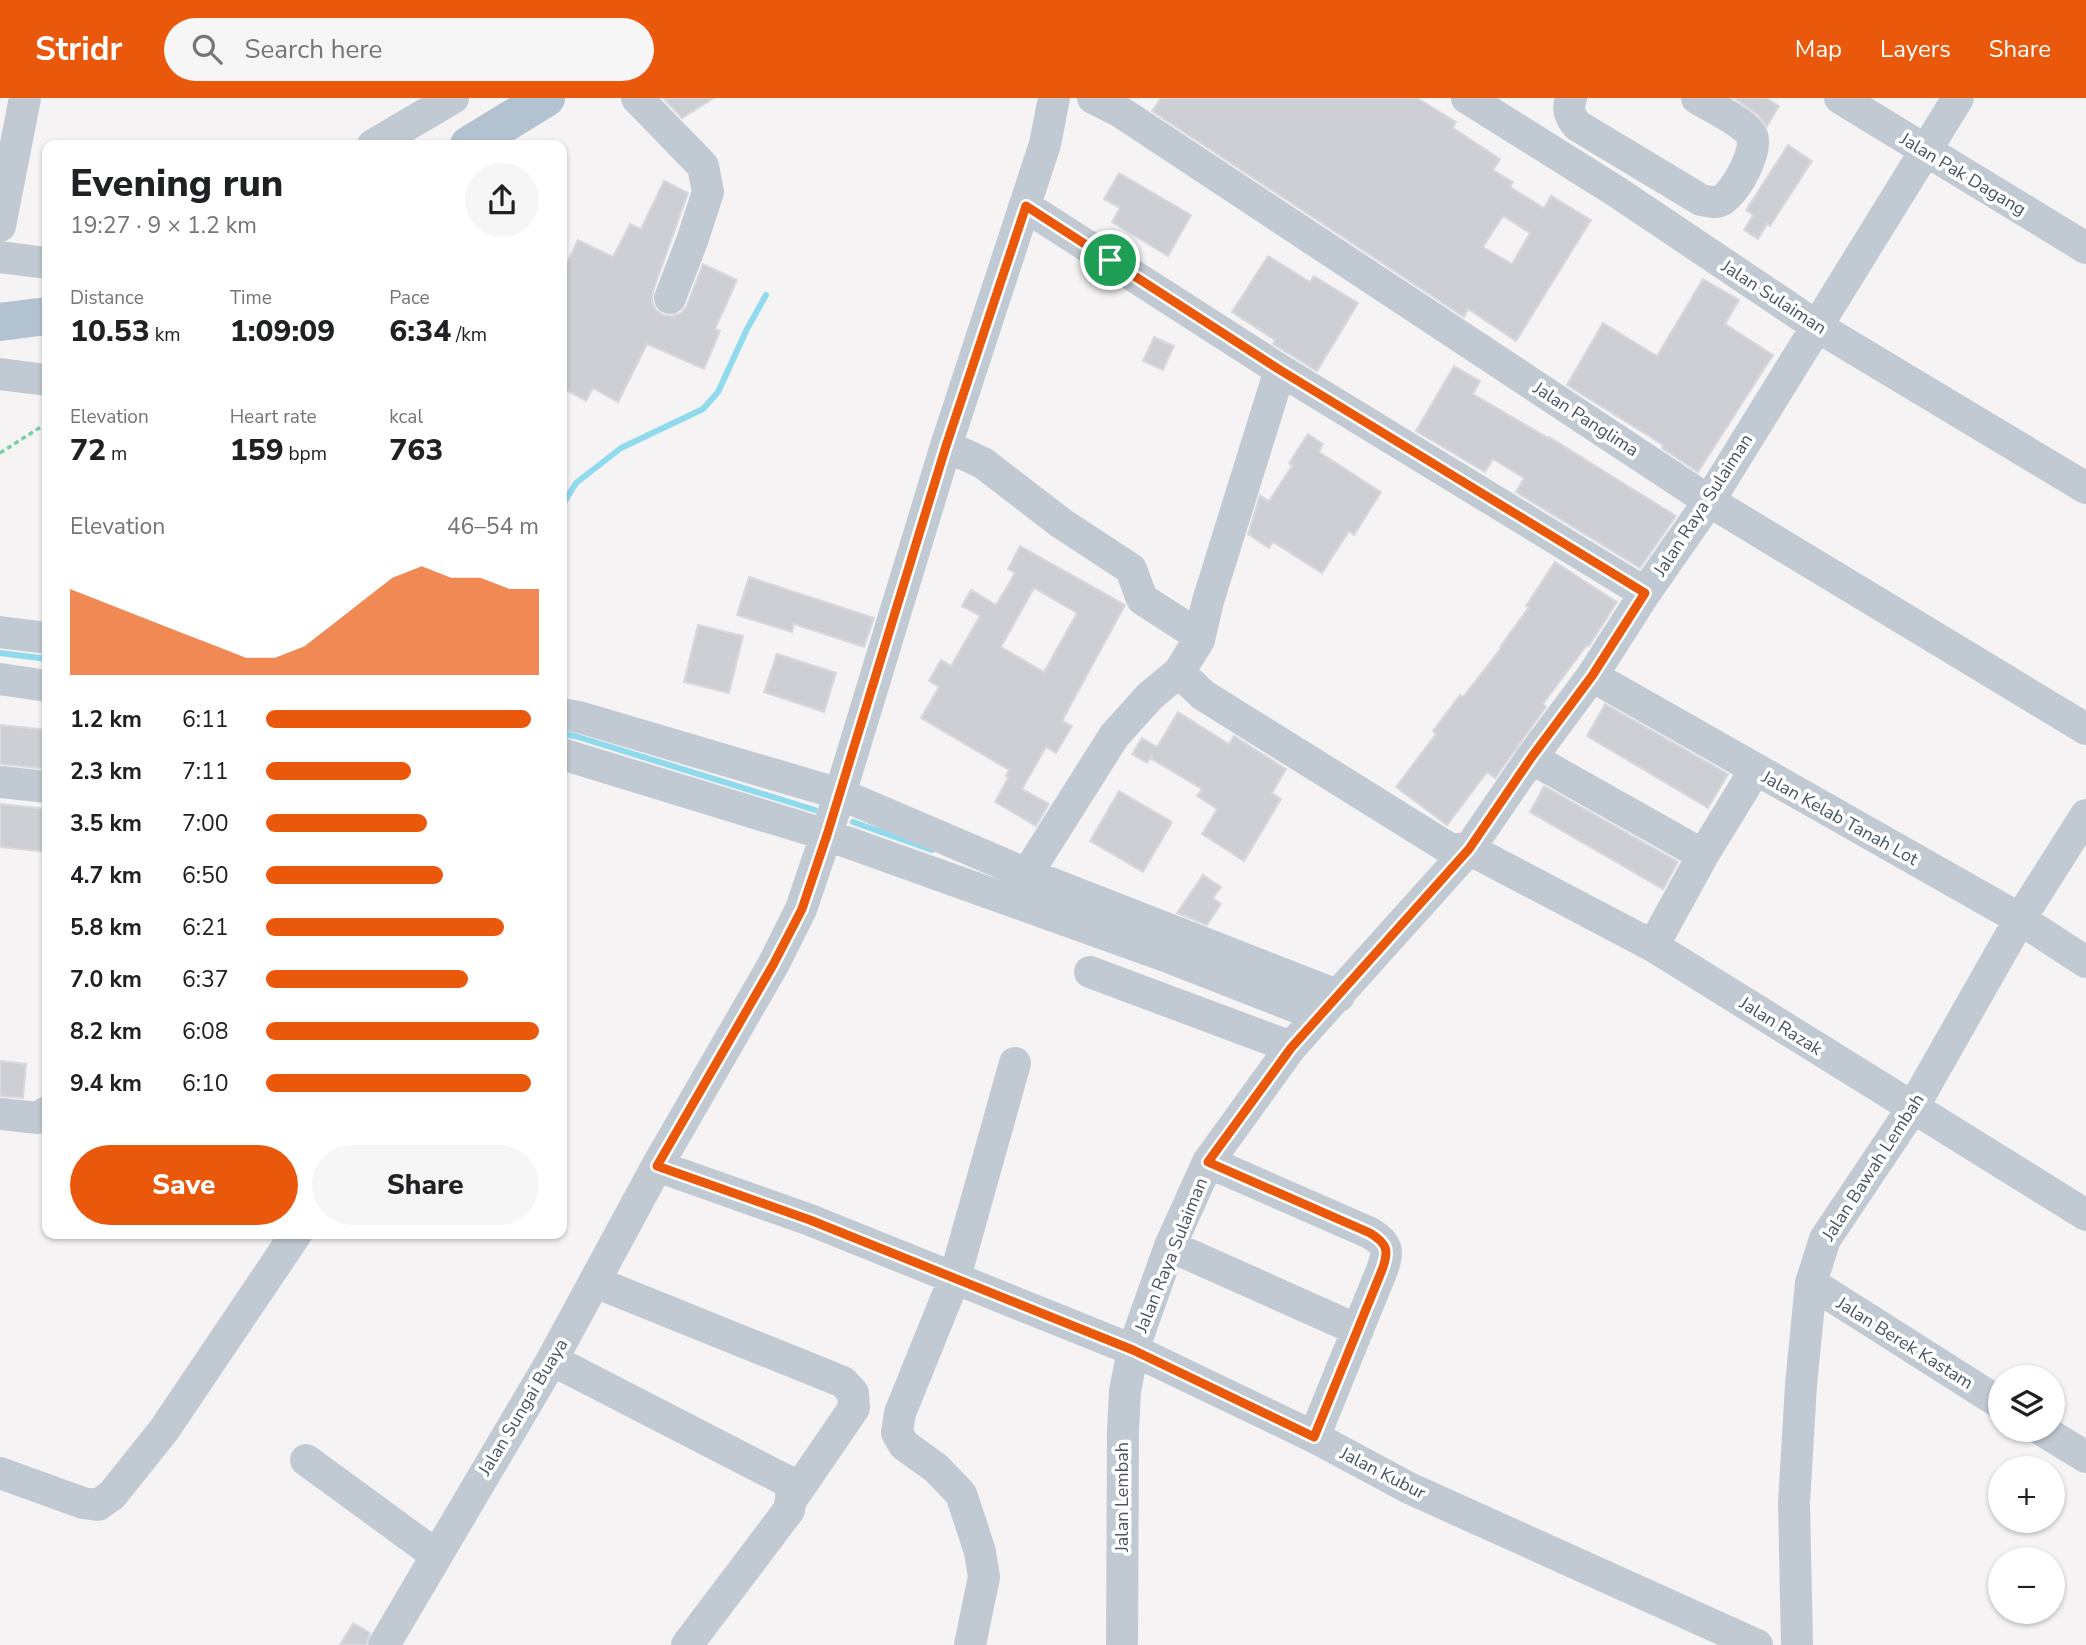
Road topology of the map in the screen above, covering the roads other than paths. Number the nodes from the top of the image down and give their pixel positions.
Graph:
1 (25, 98) edge
2 (453, 98) edge
3 (546, 98) edge
4 (637, 98) edge
5 (1054, 98) edge
6 (1467, 98) edge
7 (1570, 98) edge
8 (1697, 98) edge
9 (1958, 98) edge
10 (1843, 99) edge
11 (1113, 102) edge
12 (382, 140) edge
13 (477, 140) edge
14 (1924, 151) junction
15 (1637, 162) junction
16 (1617, 192) junction
17 (1026, 206) junction
18 (0, 226) edge
19 (2086, 248) edge
20 (0, 257) edge
21 (42, 262) edge
22 (670, 298) dead end
23 (42, 317) edge
24 (0, 322) edge
25 (1818, 327) junction
26 (1280, 370) junction
27 (0, 374) edge
28 (42, 379) edge
29 (946, 446) junction
30 (2086, 488) edge
31 (1709, 501) junction
32 (1645, 593) junction
33 (0, 632) edge
34 (42, 637) edge
35 (1199, 640) junction
36 (1179, 672) junction
37 (1592, 676) junction
38 (0, 679) edge
39 (42, 685) edge
40 (567, 715) edge
41 (2086, 729) edge
42 (567, 756) edge
43 (1531, 758) junction
44 (1755, 770) junction
45 (0, 782) edge
46 (42, 786) edge
47 (840, 794) junction
48 (2086, 815) edge
49 (827, 835) junction
50 (1469, 849) junction
51 (1703, 855) junction
52 (1027, 874) junction
53 (2020, 919) junction
54 (1653, 946) junction
55 (1171, 958) junction
56 (2086, 962) edge
57 (1090, 972) dead end
58 (1158, 997) junction
59 (1329, 1006) junction
60 (1291, 1048) junction
61 (1015, 1063) dead end
62 (1912, 1109) junction
63 (0, 1114) edge
64 (42, 1115) edge
65 (1208, 1162) junction
66 (657, 1166) junction
67 (2086, 1215) edge
68 (293, 1239) edge
69 (1170, 1246) junction
70 (955, 1278) junction
71 (595, 1282) junction
72 (1811, 1283) junction
73 (1358, 1330) junction
74 (1133, 1350) junction
75 (552, 1360) junction
76 (1988, 1395) edge
77 (1314, 1437) junction
78 (2062, 1442) edge
79 (2086, 1457) edge
80 (306, 1460) dead end
81 (0, 1473) edge
82 (791, 1500) junction
83 (436, 1555) junction
84 (384, 1645) edge
85 (687, 1645) edge
86 (970, 1645) edge
87 (1122, 1645) edge
88 (1757, 1645) edge
89 (1797, 1645) edge

1 - 18 street
2 - 12 street
3 - 13 main road
4 - 22 street
5 - 17 street, Jalan Sungai Buaya
6 - 16 street, Jalan Sulaiman
7 - 15 street
8 - 15 street
9 - 14 street, Jalan Raya Sulaiman
10 - 14 street, Jalan Pak Dagang
11 - 31 street, Jalan Panglima
14 - 19 street, Jalan Pak Dagang
14 - 25 street, Jalan Raya Sulaiman
15 - 16 street
16 - 25 street, Jalan Sulaiman
17 - 26 street
17 - 29 street, Jalan Sungai Buaya
20 - 21 street
23 - 24 main road
25 - 30 street, Jalan Sulaiman
25 - 31 street, Jalan Raya Sulaiman
26 - 32 street
26 - 35 street
27 - 28 street
29 - 35 street
29 - 47 street, Jalan Sungai Buaya
31 - 32 street, Jalan Raya Sulaiman
31 - 41 street, Jalan Panglima
32 - 37 street, Jalan Raya Sulaiman
33 - 34 street
35 - 36 street
36 - 50 street, Jalan Razak
36 - 52 street
37 - 43 street, Jalan Raya Sulaiman
37 - 44 street, Jalan Kelab Tanah Lot
38 - 39 street
40 - 47 street
42 - 49 street
43 - 50 street, Jalan Raya Sulaiman
43 - 51 street
44 - 51 street
44 - 53 street, Jalan Kelab Tanah Lot
45 - 46 street
47 - 49 street, Jalan Sungai Buaya
47 - 52 street
48 - 53 street, Jalan Bawah Lembah
49 - 55 street
49 - 66 street, Jalan Sungai Buaya
50 - 54 street, Jalan Razak
50 - 59 street, Jalan Raya Sulaiman
51 - 54 street
52 - 59 street
53 - 56 street, Jalan Kelab Tanah Lot
53 - 62 street, Jalan Bawah Lembah
54 - 62 street, Jalan Razak
55 - 58 street
55 - 59 street
57 - 58 street
58 - 60 street
59 - 60 street, Jalan Raya Sulaiman
60 - 65 street, Jalan Raya Sulaiman
61 - 70 street
62 - 67 street, Jalan Razak
62 - 72 street, Jalan Bawah Lembah
63 - 64 street
65 - 69 street, Jalan Raya Sulaiman
65 - 73 street
66 - 70 street, Jalan Kubur
66 - 71 street, Jalan Sungai Buaya
68 - 81 street
69 - 73 street
69 - 74 street, Jalan Raya Sulaiman
70 - 74 street, Jalan Kubur
70 - 86 street
71 - 75 street, Jalan Sungai Buaya
71 - 82 street
72 - 76 street, Jalan Berek Kastam
72 - 89 street, Jalan Bawah Lembah
73 - 77 street
74 - 77 street, Jalan Kubur
74 - 87 street, Jalan Lembah
75 - 82 street
75 - 83 street, Jalan Sungai Buaya
77 - 88 street, Jalan Kubur
78 - 79 street
80 - 83 street
82 - 85 street
83 - 84 street, Jalan Sungai Buaya

